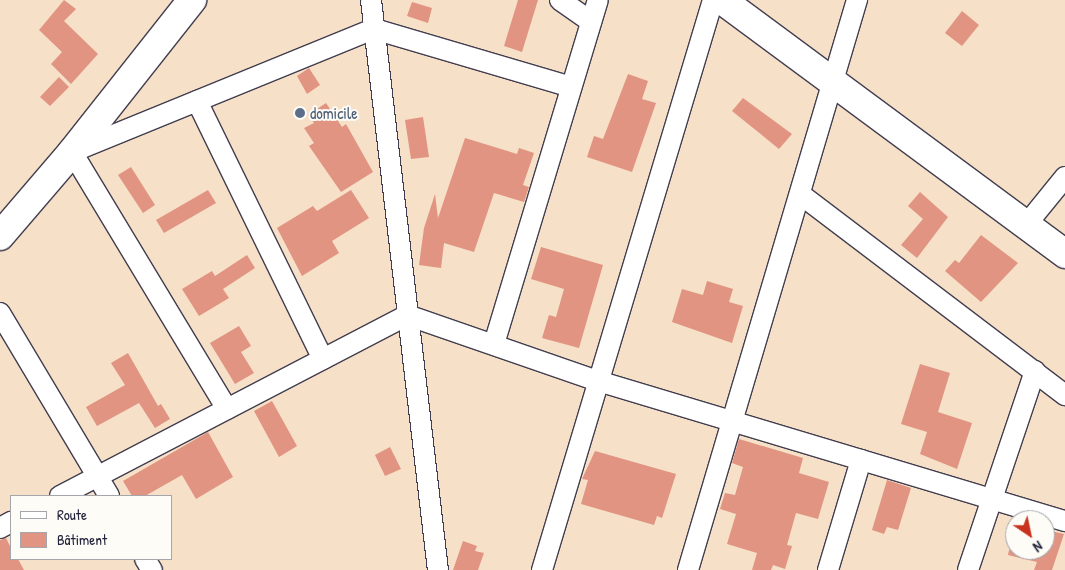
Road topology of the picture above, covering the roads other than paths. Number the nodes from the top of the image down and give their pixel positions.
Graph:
1 (192, 0) edge
2 (371, 0) edge
3 (560, 0) edge
4 (598, 0) edge
5 (713, 0) edge
6 (722, 0) edge
7 (857, 0) edge
8 (591, 22) junction
9 (374, 29) junction
10 (832, 84) junction
11 (571, 87) junction
12 (197, 101) junction
13 (72, 152) junction
14 (1065, 177) edge
15 (800, 194) junction
16 (1026, 225) junction
17 (0, 236) edge
18 (1065, 254) edge
19 (0, 313) edge
20 (407, 315) junction
21 (494, 344) junction
22 (323, 359) junction
23 (1035, 371) junction
24 (598, 381) junction
25 (1065, 395) edge
26 (227, 409) junction
27 (732, 421) junction
28 (861, 460) junction
29 (98, 477) junction
30 (62, 495) edge
31 (108, 495) edge
32 (992, 500) junction
33 (1065, 522) edge
34 (438, 570) edge
35 (542, 570) edge
36 (688, 570) edge
37 (828, 570) edge
38 (968, 570) edge

1 - 13 street
2 - 9 street
3 - 8 street
4 - 8 street
5 - 24 street
6 - 10 street
7 - 10 street
8 - 11 street
9 - 11 street
9 - 12 street
9 - 20 street
10 - 15 street
10 - 16 street
11 - 21 street
12 - 13 street
12 - 22 street
13 - 17 street
13 - 26 street
14 - 16 street
15 - 23 street
15 - 27 street
16 - 18 street
19 - 29 street
20 - 21 street
20 - 22 street
20 - 34 street
21 - 24 street
22 - 26 street
23 - 25 street
23 - 32 street
24 - 27 street
24 - 35 street
26 - 29 street
27 - 28 street
27 - 36 street
28 - 32 street
28 - 37 street
29 - 30 street
29 - 31 street
32 - 33 street
32 - 38 street

